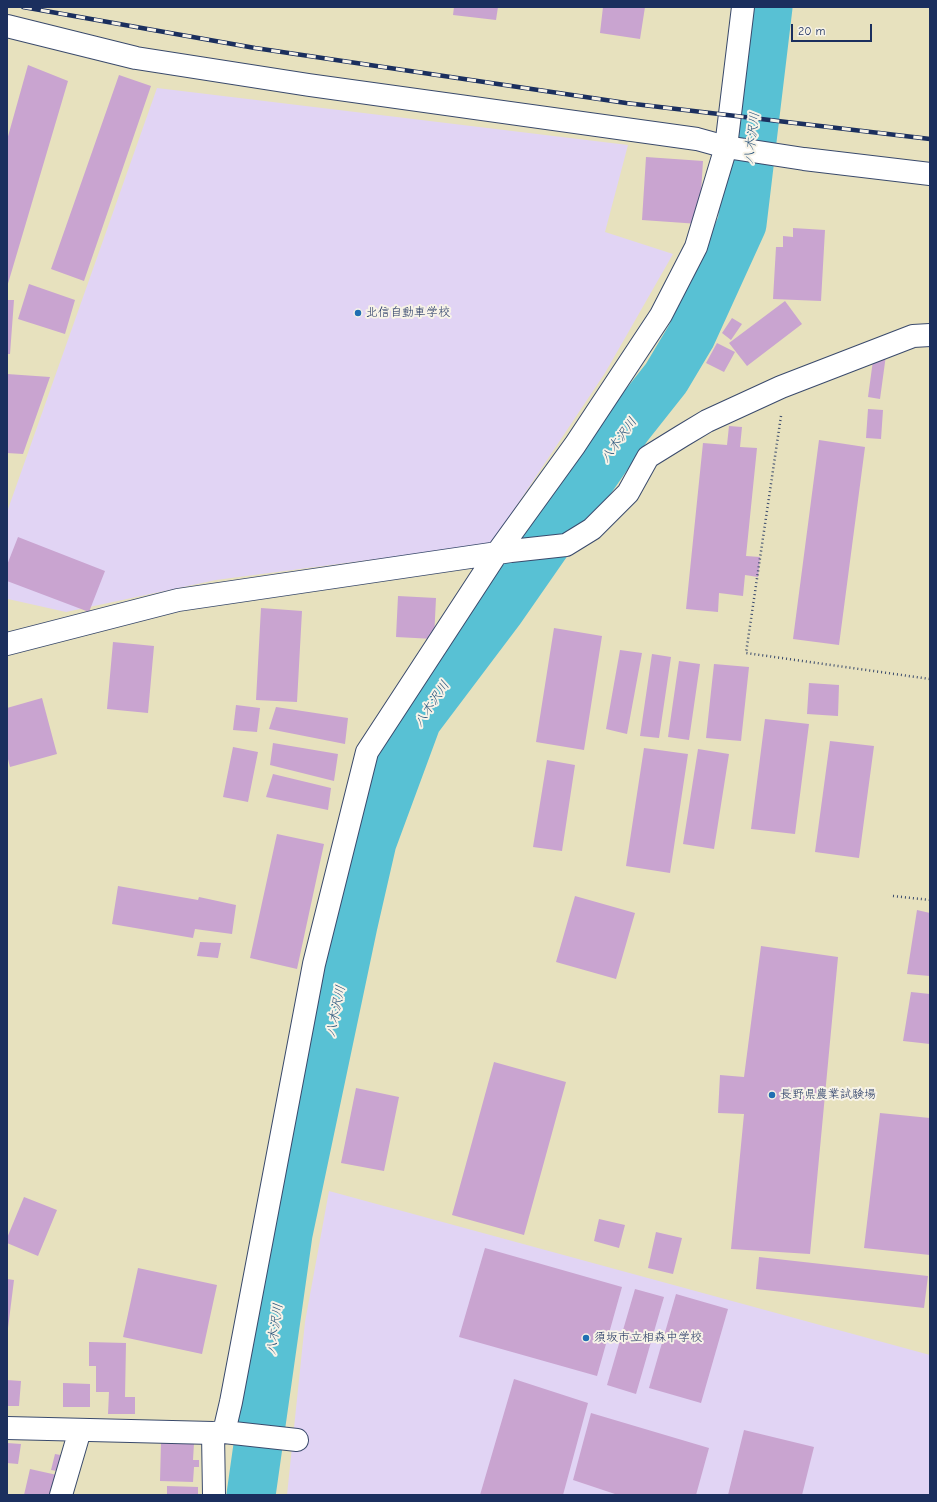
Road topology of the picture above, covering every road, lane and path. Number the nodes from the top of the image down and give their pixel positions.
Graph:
1 (743, 7) edge
2 (7, 26) edge
3 (726, 147) junction
4 (930, 174) edge
5 (930, 335) edge
6 (781, 387) junction
7 (504, 552) junction
8 (7, 644) edge
9 (930, 679) edge
10 (893, 896) dead end
11 (930, 900) edge
12 (7, 1428) edge
13 (80, 1430) junction
14 (218, 1433) junction
15 (296, 1440) dead end
16 (61, 1495) edge
17 (214, 1495) edge

1 - 3 street
2 - 3 street
3 - 4 street
3 - 7 street
5 - 6 street
6 - 7 street
6 - 9 path
7 - 8 street
7 - 14 street
10 - 11 path
12 - 13 street
13 - 14 street
13 - 16 street
14 - 15 street
14 - 17 street

